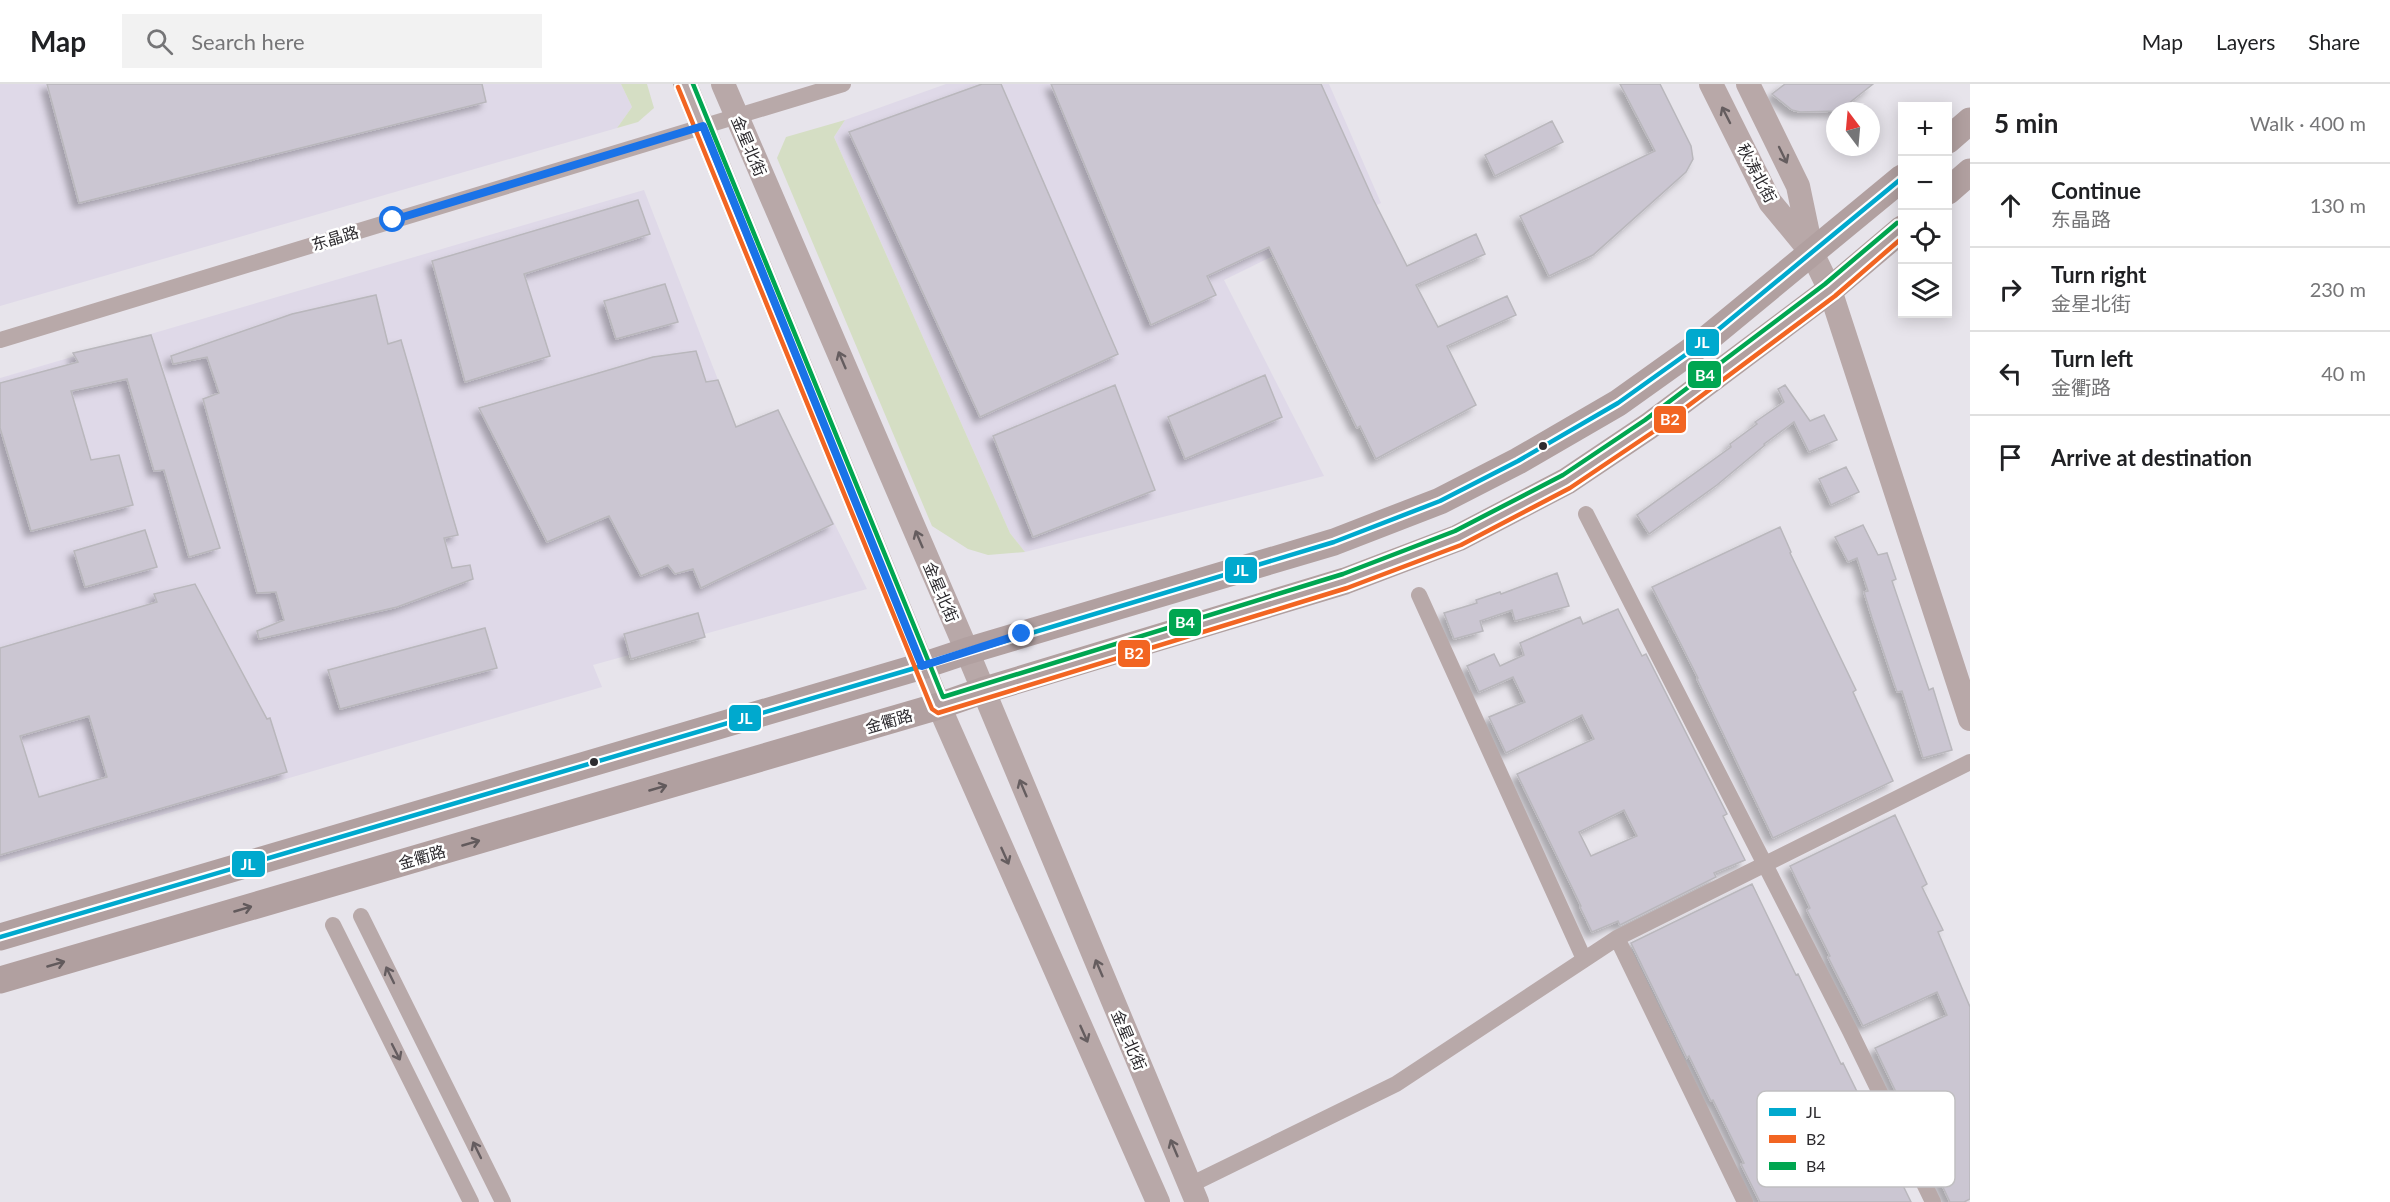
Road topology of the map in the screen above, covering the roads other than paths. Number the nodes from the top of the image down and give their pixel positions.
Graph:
1 (685, 84) edge
2 (723, 84) edge
3 (843, 84) edge
4 (1711, 84) edge
5 (1748, 84) edge
6 (736, 116) junction
7 (1970, 121) edge
8 (703, 126) junction
9 (1952, 136) edge
10 (1970, 172) edge
11 (1898, 181) edge
12 (1952, 187) edge
13 (1898, 232) edge
14 (1812, 253) junction
15 (1830, 290) junction
16 (0, 340) edge
17 (1586, 514) dead end
18 (1419, 595) dead end
19 (967, 651) junction
20 (922, 666) junction
21 (982, 691) junction
22 (939, 706) junction
23 (1970, 719) edge
24 (1970, 762) edge
25 (1765, 864) junction
26 (362, 916) dead end
27 (333, 925) dead end
28 (0, 937) edge
29 (1617, 938) junction
30 (1584, 959) junction
31 (0, 980) edge
32 (1879, 1091) edge
33 (1926, 1187) edge
34 (1193, 1193) edge
35 (471, 1202) edge
36 (503, 1202) edge
37 (1158, 1202) edge
38 (1745, 1202) edge
39 (1933, 1202) edge

1 - 8 main road
2 - 6 main road, 金星北街
3 - 6 street, 东晶路
14 -> 4 main road, 秋涛北街
5 -> 14 main road, 秋涛北街
6 - 8 street, 东晶路
19 -> 6 main road, 金星北街
7 - 9 main road
8 - 16 street, 东晶路
8 - 20 main road
10 - 12 main road
11 - 14 main road
13 - 15 main road, 金衢路
14 - 15 main road
14 - 19 main road
15 - 21 main road, 金衢路
15 - 23 main road
17 - 25 street
18 - 30 street
19 - 20 main road
19 - 21 main road, 金星北街
20 - 22 main road
20 - 28 main road
21 - 22 main road, 金衢路
34 -> 21 main road, 金星北街
31 -> 22 main road, 金衢路
22 -> 37 main road
24 - 25 street
25 - 29 street
25 - 32 street
36 -> 26 street
27 -> 35 street
29 - 30 street
29 - 38 street
30 - 34 street
33 - 39 street

